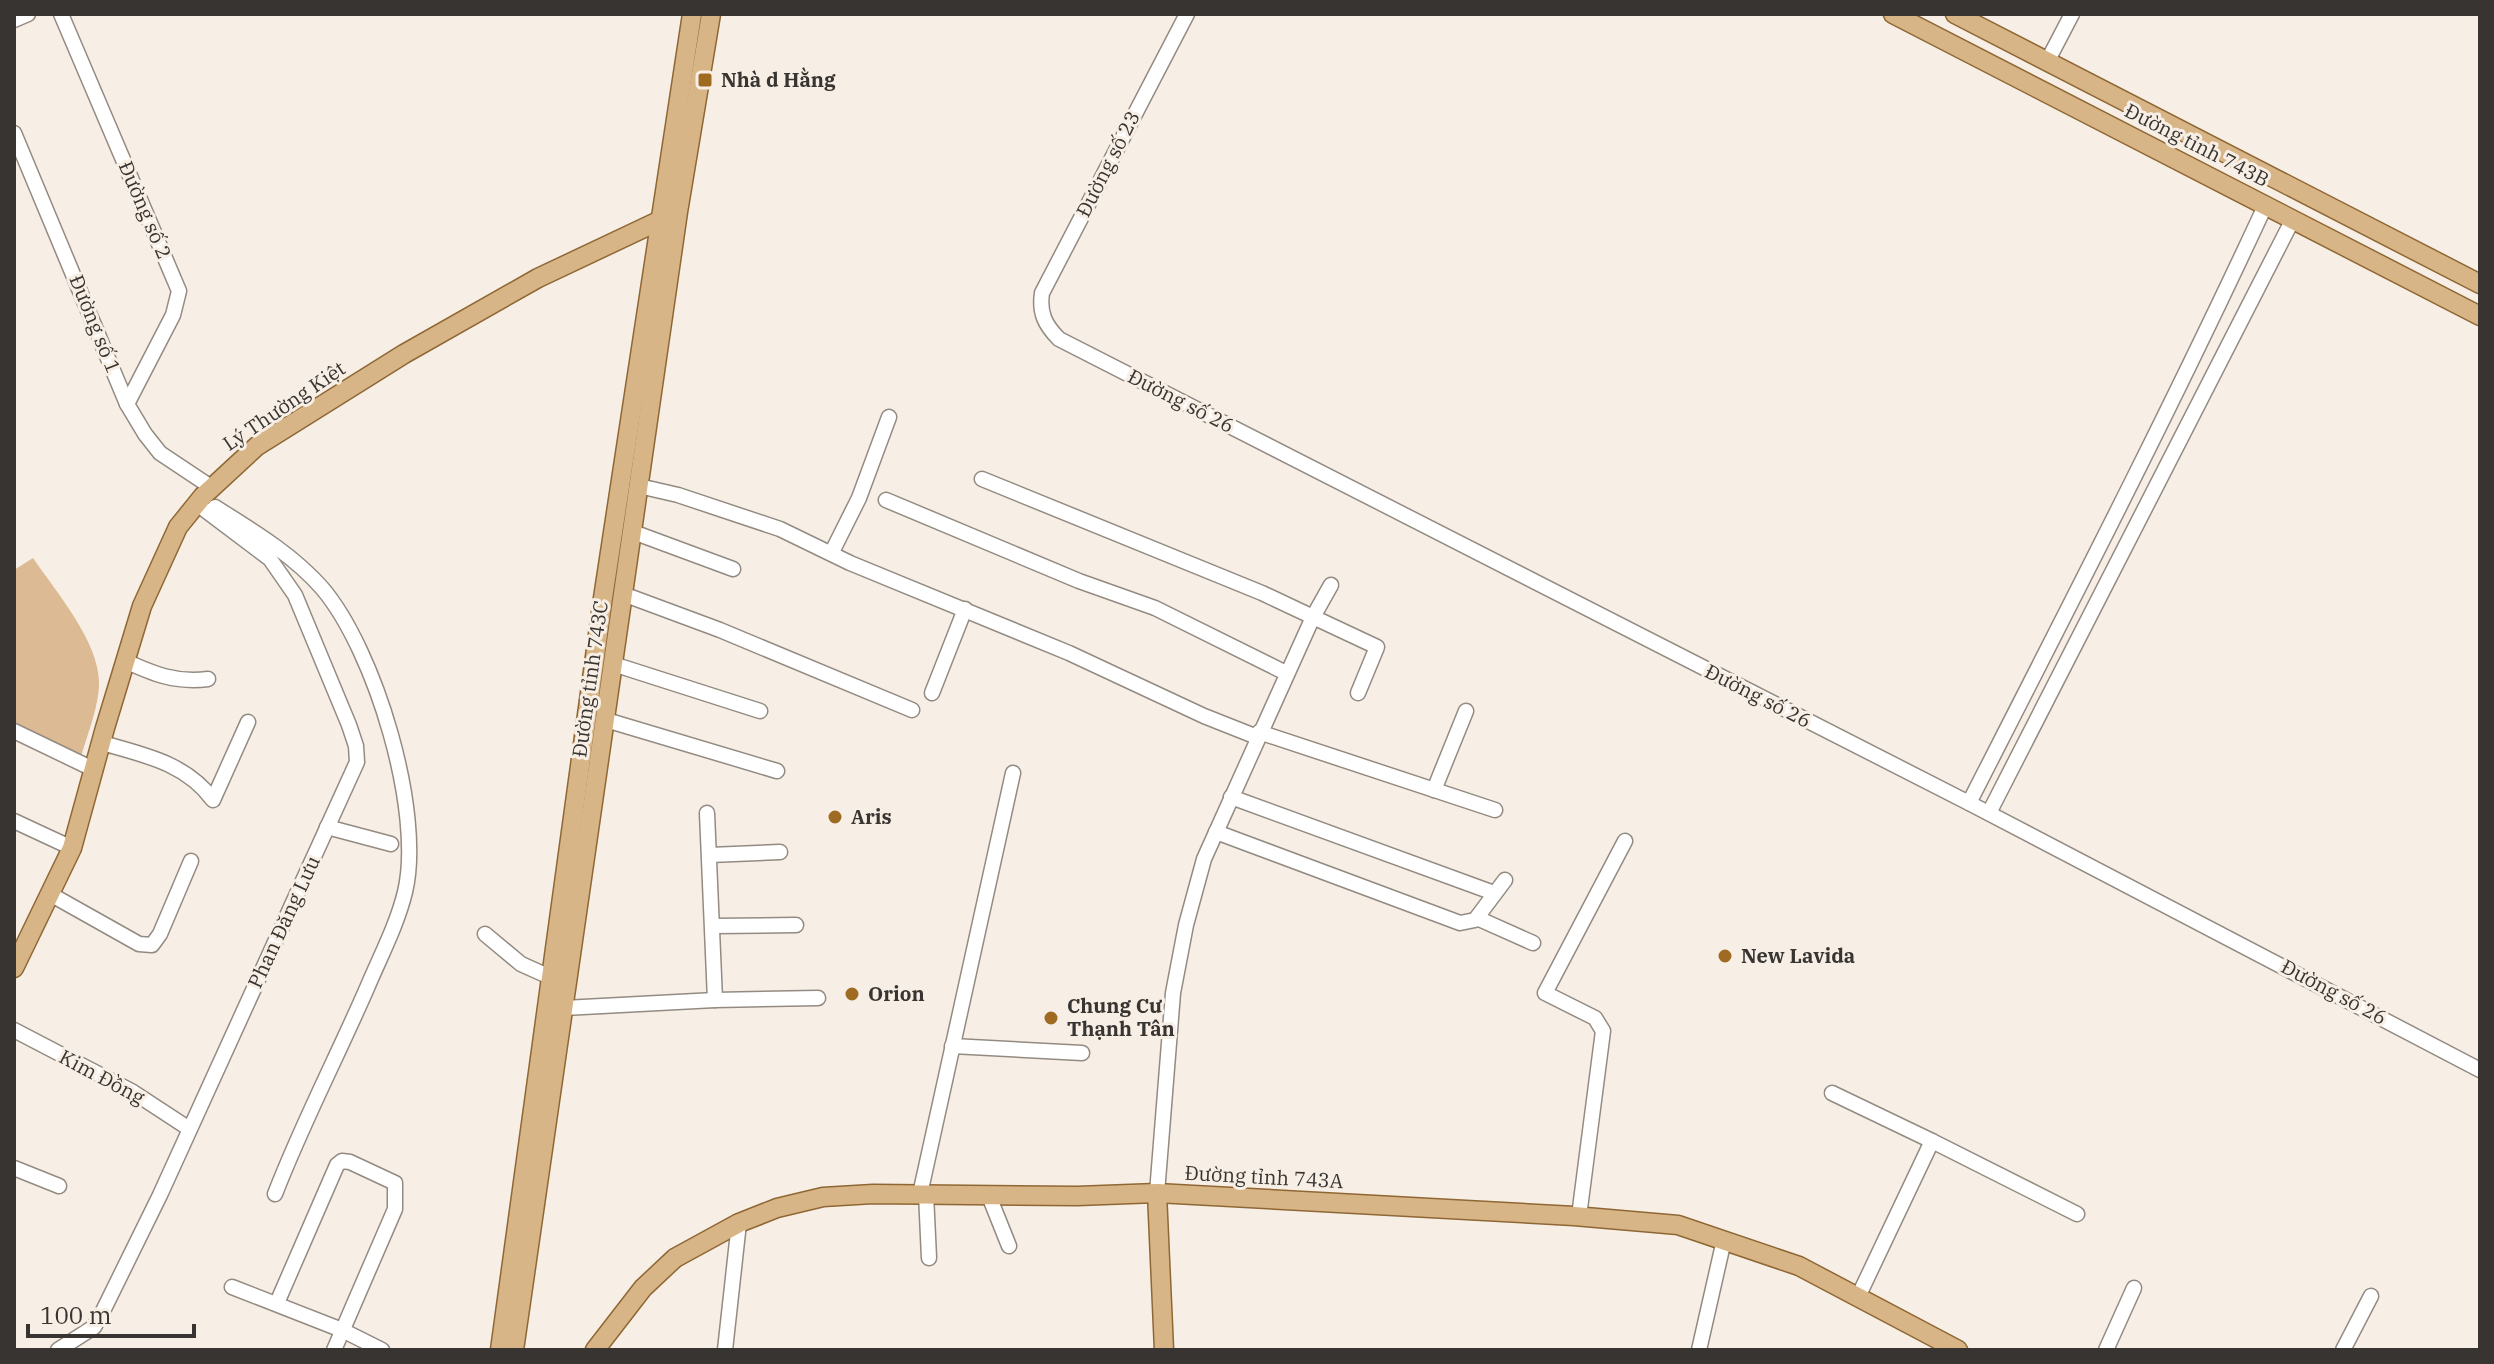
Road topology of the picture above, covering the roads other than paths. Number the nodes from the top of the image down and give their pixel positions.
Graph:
1 (28, 14) edge
2 (61, 14) edge
3 (692, 14) edge
4 (711, 14) edge
5 (1187, 14) edge
6 (1893, 14) edge
7 (1955, 14) edge
8 (2072, 14) edge
9 (14, 20) edge
10 (2048, 60) junction
11 (14, 133) edge
12 (2266, 204) junction
13 (678, 212) junction
14 (2293, 219) junction
15 (659, 221) junction
16 (2480, 284) edge
17 (1042, 316) joint
18 (2480, 316) edge
19 (127, 404) junction
20 (889, 417) dead end
21 (982, 479) dead end
22 (639, 486) junction
23 (203, 497) junction
24 (886, 500) dead end
25 (2116, 515) junction
26 (2137, 523) junction
27 (633, 532) junction
28 (832, 552) junction
29 (733, 569) dead end
30 (1331, 585) dead end
31 (623, 594) junction
32 (965, 609) junction
33 (1313, 617) junction
34 (125, 661) junction
35 (613, 664) junction
36 (1286, 673) junction
37 (208, 679) dead end
38 (932, 693) dead end
39 (1358, 693) dead end
40 (912, 710) dead end
41 (760, 711) dead end
42 (1466, 711) dead end
43 (606, 720) junction
44 (248, 722) dead end
45 (14, 731) edge
46 (1258, 734) junction
47 (102, 743) junction
48 (95, 770) junction
49 (777, 771) dead end
50 (1013, 773) dead end
51 (1434, 790) junction
52 (1231, 797) junction
53 (1969, 803) junction
54 (1495, 810) dead end
55 (707, 813) dead end
56 (1989, 813) junction
57 (14, 821) edge
58 (327, 827) junction
59 (1216, 832) junction
60 (1625, 841) dead end
61 (391, 844) dead end
62 (72, 848) junction
63 (780, 852) dead end
64 (710, 855) junction
65 (191, 861) dead end
66 (1505, 880) dead end
67 (1494, 893) junction
68 (50, 894) junction
69 (1477, 918) junction
70 (796, 925) dead end
71 (713, 926) junction
72 (485, 934) dead end
73 (1533, 943) dead end
74 (14, 968) edge
75 (550, 977) junction
76 (818, 998) dead end
77 (715, 1000) junction
78 (564, 1008) junction
79 (14, 1030) edge
80 (952, 1046) junction
81 (1082, 1053) dead end
82 (2480, 1070) edge
83 (1832, 1093) dead end
84 (188, 1128) junction
85 (1932, 1141) junction
86 (14, 1168) edge
87 (59, 1186) dead end
88 (1157, 1193) junction
89 (275, 1194) dead end
90 (923, 1194) junction
91 (989, 1196) junction
92 (2077, 1214) dead end
93 (1579, 1216) junction
94 (739, 1223) junction
95 (1724, 1240) junction
96 (1009, 1246) dead end
97 (929, 1258) dead end
98 (232, 1287) dead end
99 (2134, 1288) dead end
100 (2371, 1296) dead end
101 (1858, 1297) junction
102 (277, 1303) junction
103 (342, 1330) junction
104 (58, 1350) edge
105 (334, 1350) edge
106 (382, 1350) edge
107 (500, 1350) edge
108 (514, 1350) edge
109 (595, 1350) edge
110 (725, 1350) edge
111 (1164, 1350) edge
112 (1699, 1350) edge
113 (1958, 1350) edge
114 (2106, 1350) edge
115 (2343, 1350) edge

1 - 9 street
2 - 19 street, Đường số 2
3 - 15 main road, Đường tỉnh 743C
4 - 13 main road, Đường tỉnh 743C
5 - 17 street, Đường số 23
6 - 12 main road, Đường tỉnh 743B
7 - 10 main road, Đường tỉnh 743B
8 - 10 street
10 - 16 main road, Đường tỉnh 743B
11 - 19 street, Đường số 1
12 - 14 main road, Đường tỉnh 743B
12 - 25 street
13 - 15 main road, Lý Thường Kiệt
13 - 22 main road, Đường tỉnh 743C
14 - 18 main road, Đường tỉnh 743B
14 - 26 street
15 - 23 main road, Lý Thường Kiệt
15 - 75 main road, Đường tỉnh 743C
17 - 53 street, Đường số 26
19 - 23 street, Đường số 1
20 - 28 street
21 - 33 street
22 - 27 main road, Đường tỉnh 743C
22 - 28 street
23 - 34 main road, Lý Thường Kiệt
23 - 58 street, Phan Đăng Lưu
23 - 89 street
24 - 36 street
25 - 26 street
25 - 53 street
26 - 56 street
27 - 29 street
27 - 31 main road, Đường tỉnh 743C
28 - 32 street
30 - 33 street
31 - 35 main road, Đường tỉnh 743C
31 - 40 street
32 - 38 street
32 - 46 street
33 - 36 street
33 - 39 street
34 - 37 street
34 - 47 main road, Lý Thường Kiệt
35 - 41 street
35 - 43 main road, Đường tỉnh 743C
36 - 46 street
42 - 51 street
43 - 49 street
43 - 78 main road, Đường tỉnh 743C
44 - 47 street
45 - 48 street
46 - 51 street
46 - 52 street
47 - 48 main road, Lý Thường Kiệt
48 - 62 main road, Lý Thường Kiệt
50 - 80 street
51 - 54 street
52 - 59 street
52 - 67 street
53 - 56 street, Đường số 26
55 - 64 street
56 - 82 street, Đường số 26
57 - 62 street
58 - 61 street
58 - 84 street, Phan Đăng Lưu
59 - 69 street
59 - 88 street
60 - 93 street
62 - 68 main road, Lý Thường Kiệt
63 - 64 street
64 - 71 street
65 - 68 street
66 - 67 street
67 - 69 street
68 - 74 main road, Lý Thường Kiệt
69 - 73 street
70 - 71 street
71 - 77 street
72 - 75 street
75 - 107 main road, Đường tỉnh 743C
76 - 77 street
77 - 78 street
78 - 108 main road, Đường tỉnh 743C
79 - 84 street, Kim Đồng
80 - 81 street
80 - 90 street
83 - 85 street
84 - 104 street, Phan Đăng Lưu
85 - 92 street
85 - 101 street
86 - 87 street
88 - 91 main road, Đường tỉnh 743A
88 - 93 main road, Đường tỉnh 743A
88 - 111 main road
90 - 91 main road, Đường tỉnh 743A
90 - 94 main road, Đường tỉnh 743A
90 - 97 street
91 - 96 street
93 - 95 main road, Đường tỉnh 743A
94 - 109 main road, Đường tỉnh 743A
94 - 110 street
95 - 101 main road, Đường tỉnh 743A
95 - 112 street
98 - 102 street
99 - 114 street
100 - 115 street
101 - 113 main road, Đường tỉnh 743A
102 - 103 street
102 - 103 street
103 - 105 street
103 - 106 street

